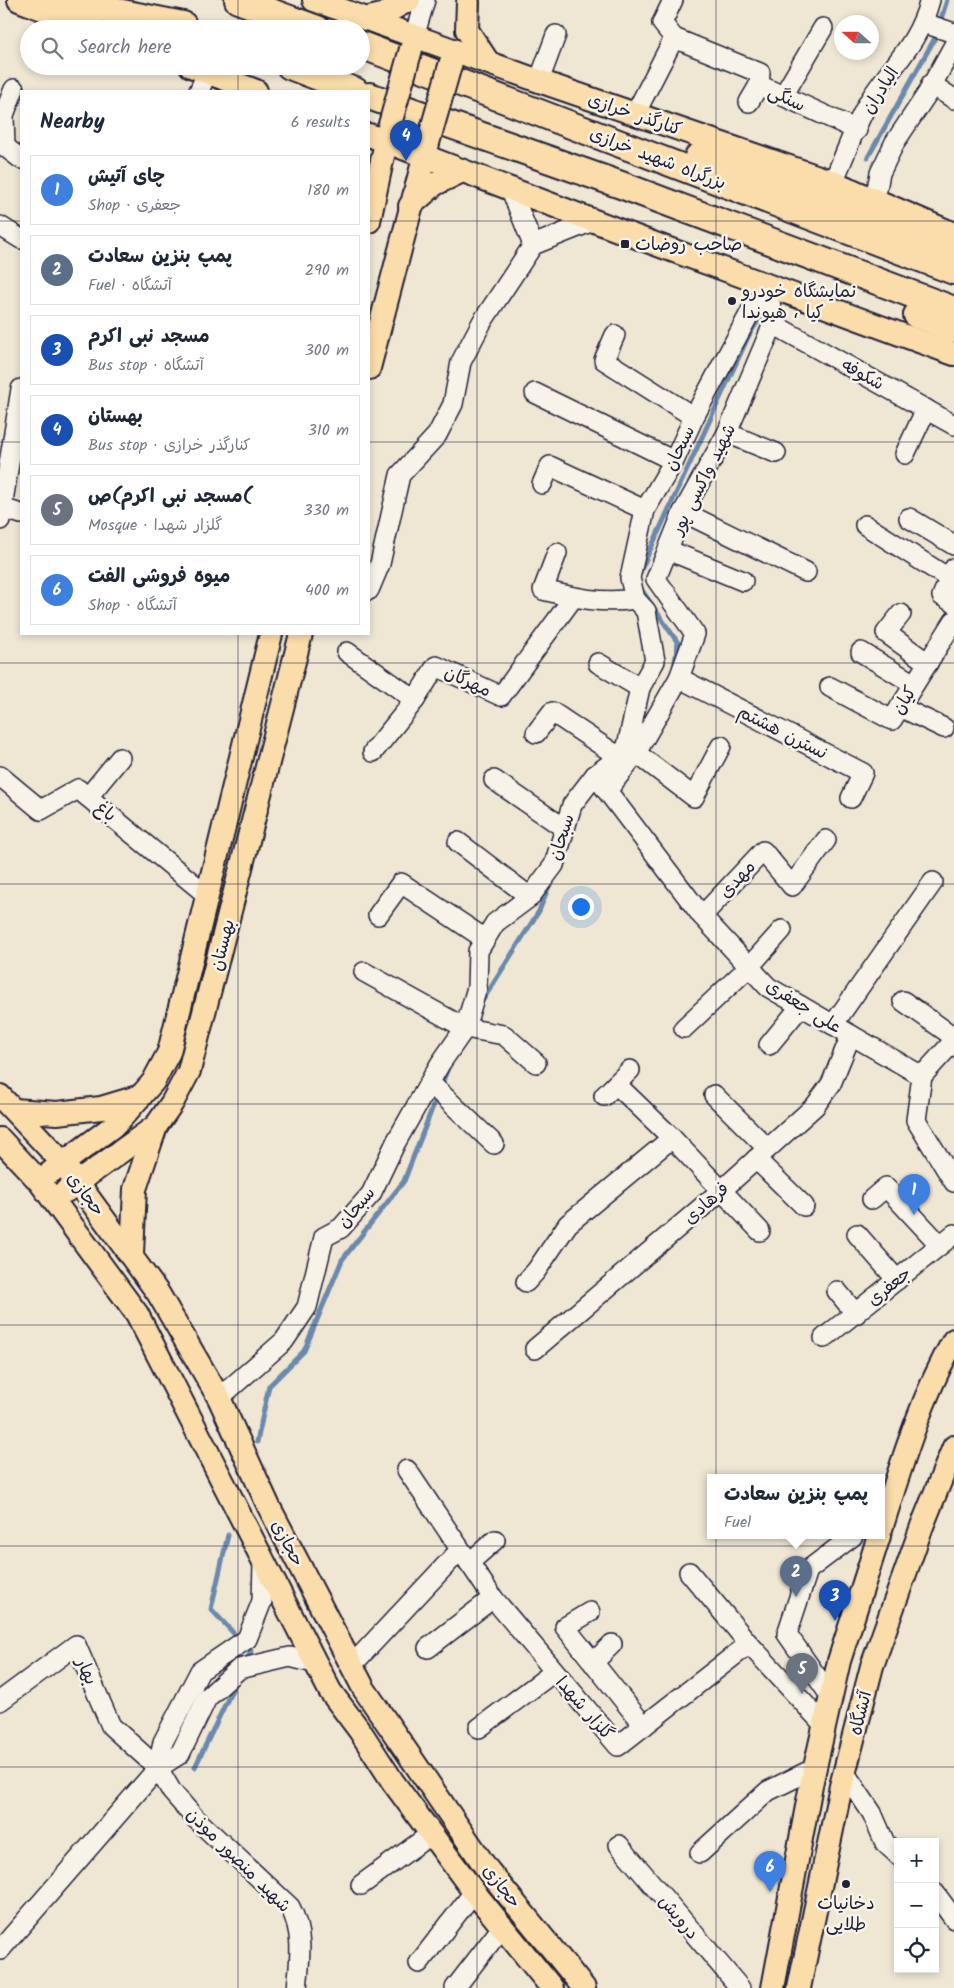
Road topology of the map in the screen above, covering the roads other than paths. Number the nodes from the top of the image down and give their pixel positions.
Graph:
1 (19, 0) edge
2 (56, 0) edge
3 (117, 0) edge
4 (238, 0) edge
5 (314, 0) edge
6 (409, 0) edge
7 (425, 0) edge
8 (673, 0) edge
9 (930, 0) edge
10 (468, 1) edge
11 (365, 19) joint
12 (71, 20) edge
13 (154, 20) edge
14 (170, 20) edge
15 (292, 20) edge
16 (370, 22) edge
17 (823, 28) dead end
18 (942, 31) edge
19 (556, 35) dead end
20 (674, 38) junction
21 (413, 43) junction
22 (370, 48) edge
23 (453, 57) junction
24 (488, 62) junction
25 (762, 72) junction
26 (313, 75) edge
27 (199, 77) edge
28 (539, 82) junction
29 (931, 84) junction
30 (14, 90) dead end
31 (252, 90) edge
32 (352, 90) edge
33 (370, 96) edge
34 (783, 96) junction
35 (954, 98) edge
36 (750, 102) dead end
37 (635, 114) junction
38 (554, 118) junction
39 (856, 130) junction
40 (381, 135) edge
41 (2, 145) edge
42 (426, 150) junction
43 (20, 157) edge
44 (462, 170) junction
45 (370, 178) edge
46 (834, 182) junction
47 (621, 185) junction
48 (511, 190) junction
49 (373, 198) junction
50 (875, 200) junction
51 (410, 206) junction
52 (370, 215) edge
53 (593, 221) junction
54 (0, 226) edge
55 (954, 234) edge
56 (20, 237) edge
57 (533, 245) junction
58 (954, 248) edge
59 (954, 272) edge
60 (768, 286) junction
61 (954, 310) edge
62 (773, 324) junction
63 (954, 329) edge
64 (615, 335) dead end
65 (954, 354) edge
66 (370, 364) edge
67 (535, 393) dead end
68 (20, 395) edge
69 (926, 409) junction
70 (694, 417) junction
71 (954, 425) edge
72 (727, 433) junction
73 (776, 453) dead end
74 (904, 454) dead end
75 (674, 461) junction
76 (542, 484) dead end
77 (645, 510) junction
78 (683, 512) junction
79 (1, 514) edge
80 (20, 514) edge
81 (909, 518) dead end
82 (865, 525) dead end
83 (954, 545) edge
84 (668, 550) junction
85 (557, 553) dead end
86 (806, 572) dead end
87 (952, 574) edge
88 (743, 581) dead end
89 (370, 588) edge
90 (574, 598) junction
91 (635, 599) junction
92 (954, 603) edge
93 (901, 614) dead end
94 (954, 621) edge
95 (270, 635) edge
96 (301, 635) edge
97 (347, 652) dead end
98 (861, 652) dead end
99 (928, 662) junction
100 (598, 663) dead end
101 (679, 678) junction
102 (914, 684) junction
103 (830, 687) dead end
104 (640, 688) junction
105 (415, 700) junction
106 (900, 707) junction
107 (944, 728) dead end
108 (536, 733) dead end
109 (721, 746) dead end
110 (374, 752) dead end
111 (627, 755) junction
112 (120, 758) dead end
113 (595, 775) junction
114 (0, 776) edge
115 (494, 780) dead end
116 (607, 791) junction
117 (88, 797) junction
118 (852, 798) dead end
119 (564, 828) junction
120 (826, 840) dead end
121 (458, 842) dead end
122 (932, 882) dead end
123 (208, 894) junction
124 (530, 897) junction
125 (378, 915) dead end
126 (702, 916) junction
127 (782, 930) dead end
128 (485, 939) junction
129 (749, 967) junction
130 (364, 972) dead end
131 (903, 1001) dead end
132 (801, 1006) junction
133 (833, 1024) junction
134 (466, 1028) junction
135 (684, 1028) dead end
136 (851, 1035) junction
137 (954, 1039) edge
138 (769, 1045) dead end
139 (536, 1063) dead end
140 (630, 1070) dead end
141 (922, 1076) junction
142 (430, 1083) junction
143 (142, 1095) junction
144 (714, 1095) dead end
145 (7, 1103) edge
146 (156, 1126) junction
147 (672, 1138) junction
148 (0, 1139) edge
149 (494, 1144) dead end
150 (762, 1153) junction
151 (63, 1163) junction
152 (40, 1182) junction
153 (78, 1182) junction
154 (954, 1182) edge
155 (722, 1190) junction
156 (872, 1199) dead end
157 (54, 1201) junction
158 (804, 1206) dead end
159 (760, 1231) dead end
160 (858, 1234) dead end
161 (947, 1240) edge
162 (132, 1254) junction
163 (897, 1280) junction
164 (526, 1282) dead end
165 (837, 1291) dead end
166 (856, 1314) junction
167 (824, 1338) dead end
168 (954, 1340) edge
169 (535, 1349) dead end
170 (219, 1398) junction
171 (954, 1447) edge
172 (407, 1470) dead end
173 (885, 1512) edge
174 (849, 1539) edge
175 (878, 1539) edge
176 (495, 1540) dead end
177 (464, 1556) junction
178 (263, 1563) junction
179 (689, 1572) dead end
180 (493, 1598) junction
181 (590, 1612) dead end
182 (612, 1644) dead end
183 (749, 1644) junction
184 (428, 1648) dead end
185 (314, 1663) junction
186 (594, 1663) junction
187 (353, 1664) junction
188 (554, 1672) junction
189 (831, 1697) junction
190 (0, 1701) edge
191 (644, 1726) junction
192 (825, 1726) junction
193 (479, 1728) dead end
194 (158, 1768) junction
195 (815, 1768) junction
196 (845, 1773) junction
197 (432, 1834) junction
198 (619, 1845) dead end
199 (894, 1851) edge
200 (700, 1853) dead end
201 (361, 1885) dead end
202 (474, 1892) junction
203 (939, 1898) edge
204 (952, 1913) edge
205 (503, 1926) junction
206 (0, 1950) edge
207 (419, 1963) dead end
208 (579, 1986) edge
209 (297, 1988) edge
210 (455, 1988) edge
211 (552, 1988) edge
212 (740, 1988) edge
213 (772, 1988) edge
214 (799, 1988) edge

1 - 12 main road
2 - 13 highway
3 - 14 highway
4 - 15 highway
5 - 11 main road, کنارگذر خرازی
6 - 11 main road
7 - 21 street
8 - 20 street
9 - 18 street, الیادران
10 - 23 street
10 - 24 main road
16 - 21 main road, کنارگذر خرازی
17 - 34 street
18 - 29 street, الیادران
18 - 39 street, الیادران
19 - 28 street
20 - 25 street, سنگی
20 - 37 street
21 - 23 main road, کنارگذر خرازی
21 - 40 main road, bridge
22 - 38 highway, بزرگراه شهید خرازی
23 - 24 main road, کنارگذر خرازی
23 - 42 main road, bridge
24 - 28 main road, کنارگذر خرازی
25 - 34 street, سنگی
25 - 36 street
26 - 32 highway
27 - 31 main road
28 - 37 main road, کنارگذر خرازی
29 - 35 street
29 - 50 street, الیادران
30 - 41 street
33 - 47 highway
34 - 39 street, سنگی
37 - 46 main road, کنارگذر خرازی
38 - 58 highway
38 - 59 highway, بزرگراه شهید خرازی
39 - 46 street, الیادران
40 - 42 main road
40 - 49 main road
41 - 43 street
42 - 44 main road
42 - 51 main road
44 - 48 main road
44 - 51 main road
45 - 49 main road
46 - 50 main road, کنارگذر خرازی
47 - 61 highway
47 - 63 highway
48 - 53 main road
48 - 57 street
49 - 52 main road
50 - 55 main road, کنارگذر خرازی
51 - 66 main road
53 - 57 street
53 - 60 main road
54 - 56 street
57 - 89 street
60 - 62 street
60 - 65 main road
60 - 70 street, سبحان
62 - 69 street, شکوفه
62 - 72 street, شهید واکسی پور
64 - 70 street
67 - 75 street
68 - 79 street
69 - 71 street, شکوفه
69 - 74 street
70 - 75 street, سبحان
72 - 73 street
72 - 78 street, شهید واکسی پور
75 - 77 street, سبحان
76 - 77 street
77 - 91 street, سبحان
78 - 84 street, شهید واکسی پور
78 - 86 street
79 - 80 street
81 - 83 street
82 - 87 street
84 - 88 street
84 - 101 street, شهید واکسی پور
85 - 90 street
87 - 92 street
90 - 91 street
90 - 105 street, مهرگان
91 - 104 street, سبحان
93 - 99 street
94 - 99 street, کیان
95 - 123 main road, بهستان
96 - 146 main road, بهستان
97 - 105 street
98 - 102 street
99 - 102 street, کیان
100 - 104 street
101 - 111 street, شهید واکسی پور
101 - 118 street, نسترن هشتم
102 - 106 street, کیان
103 - 106 street, کیان
104 - 111 street, سبحان
105 - 110 street
106 - 107 street
108 - 111 street
109 - 111 street
111 - 113 street, سبحان
111 - 116 street, شهید واکسی پور
112 - 117 street
113 - 116 street, علی جعفری
113 - 119 street, سبحان
114 - 117 street, باغ
115 - 119 street
116 - 126 street, علی جعفری
117 - 123 street, باغ
119 - 124 street, سبحان
120 - 126 street, مهدی
121 - 124 street
122 - 133 street
123 - 143 main road, بهستان
124 - 128 street, سبحان
125 - 128 street
126 - 129 street, علی جعفری
127 - 129 street
128 - 134 street, سبحان
129 - 132 street, علی جعفری
129 - 135 street
130 - 134 street
131 - 137 street
132 - 133 street, علی جعفری
132 - 138 street
133 - 136 street, علی جعفری
134 - 139 street
134 - 142 street, سبحان
136 - 141 street, علی جعفری
136 - 150 street, فرهادی
137 - 141 street
140 - 147 street
141 - 154 street
142 - 149 street
142 - 170 street, سبحان
143 - 145 main road
143 - 151 main road, بهستان
144 - 150 street
145 - 151 main road, حجازی
146 - 153 main road, بهستان
146 - 162 main road
147 - 155 street
147 - 164 street
148 - 152 main road, حجازی
150 - 155 street, فرهادی
150 - 158 street
151 - 152 main road, بهستان
151 - 153 main road, حجازی
152 - 157 main road, حجازی
153 - 157 main road, بهستان
153 - 162 main road, حجازی
155 - 159 street
155 - 169 street, فرهادی
156 - 161 street
157 - 178 main road, حجازی
160 - 163 street
161 - 163 street, جعفری
162 - 170 main road, حجازی
163 - 166 street, جعفری
165 - 166 street
166 - 167 street, جعفری
168 - 173 main road
170 - 187 main road, حجازی
171 - 196 main road, آتشگاه
172 - 177 street, گلزار شهدا
174 - 189 street
175 - 189 main road, آتشگاه
176 - 177 street
177 - 180 street, گلزار شهدا
177 - 187 street
178 - 185 main road, حجازی
178 - 194 street
179 - 183 street
180 - 184 street
180 - 188 street, گلزار شهدا
181 - 186 street
182 - 186 street
183 - 191 street, گلزار شهدا
183 - 192 street
185 - 194 street
185 - 197 main road, حجازی
186 - 191 street
187 - 208 main road, حجازی
188 - 191 street, گلزار شهدا
188 - 193 street
189 - 192 main road, آتشگاه
190 - 194 street, بهار
192 - 195 main road, آتشگاه
194 - 206 street
194 - 209 street, شهید منصور موذن
195 - 200 street
195 - 213 main road, آتشگاه
196 - 199 street
196 - 214 main road, آتشگاه
197 - 201 street
197 - 202 main road, حجازی
198 - 212 street, درویش
202 - 205 main road, حجازی
202 - 207 street
203 - 204 street
205 - 210 street
205 - 211 main road, حجازی

